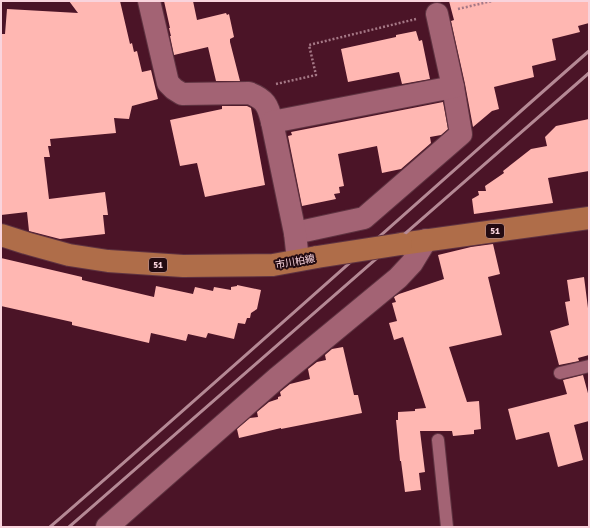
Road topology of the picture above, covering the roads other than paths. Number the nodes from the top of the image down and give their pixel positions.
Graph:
1 (149, 1) edge
2 (437, 14) road end
3 (453, 87) junction
4 (272, 122) junction
5 (589, 218) edge
6 (295, 233) junction
7 (1, 235) edge
8 (426, 240) junction
9 (308, 258) junction
10 (589, 366) edge
11 (560, 373) dead end
12 (438, 440) dead end
13 (107, 527) edge
14 (447, 527) edge

1 - 4 street
2 - 3 street
3 - 4 street
3 - 6 street
4 - 6 street
5 - 8 main road, 市川柏線 / 51
6 - 9 street
7 - 9 main road, 市川柏線 / 51
8 - 9 main road, 市川柏線 / 51, bridge
8 - 13 street
10 - 11 lane
12 - 14 lane

